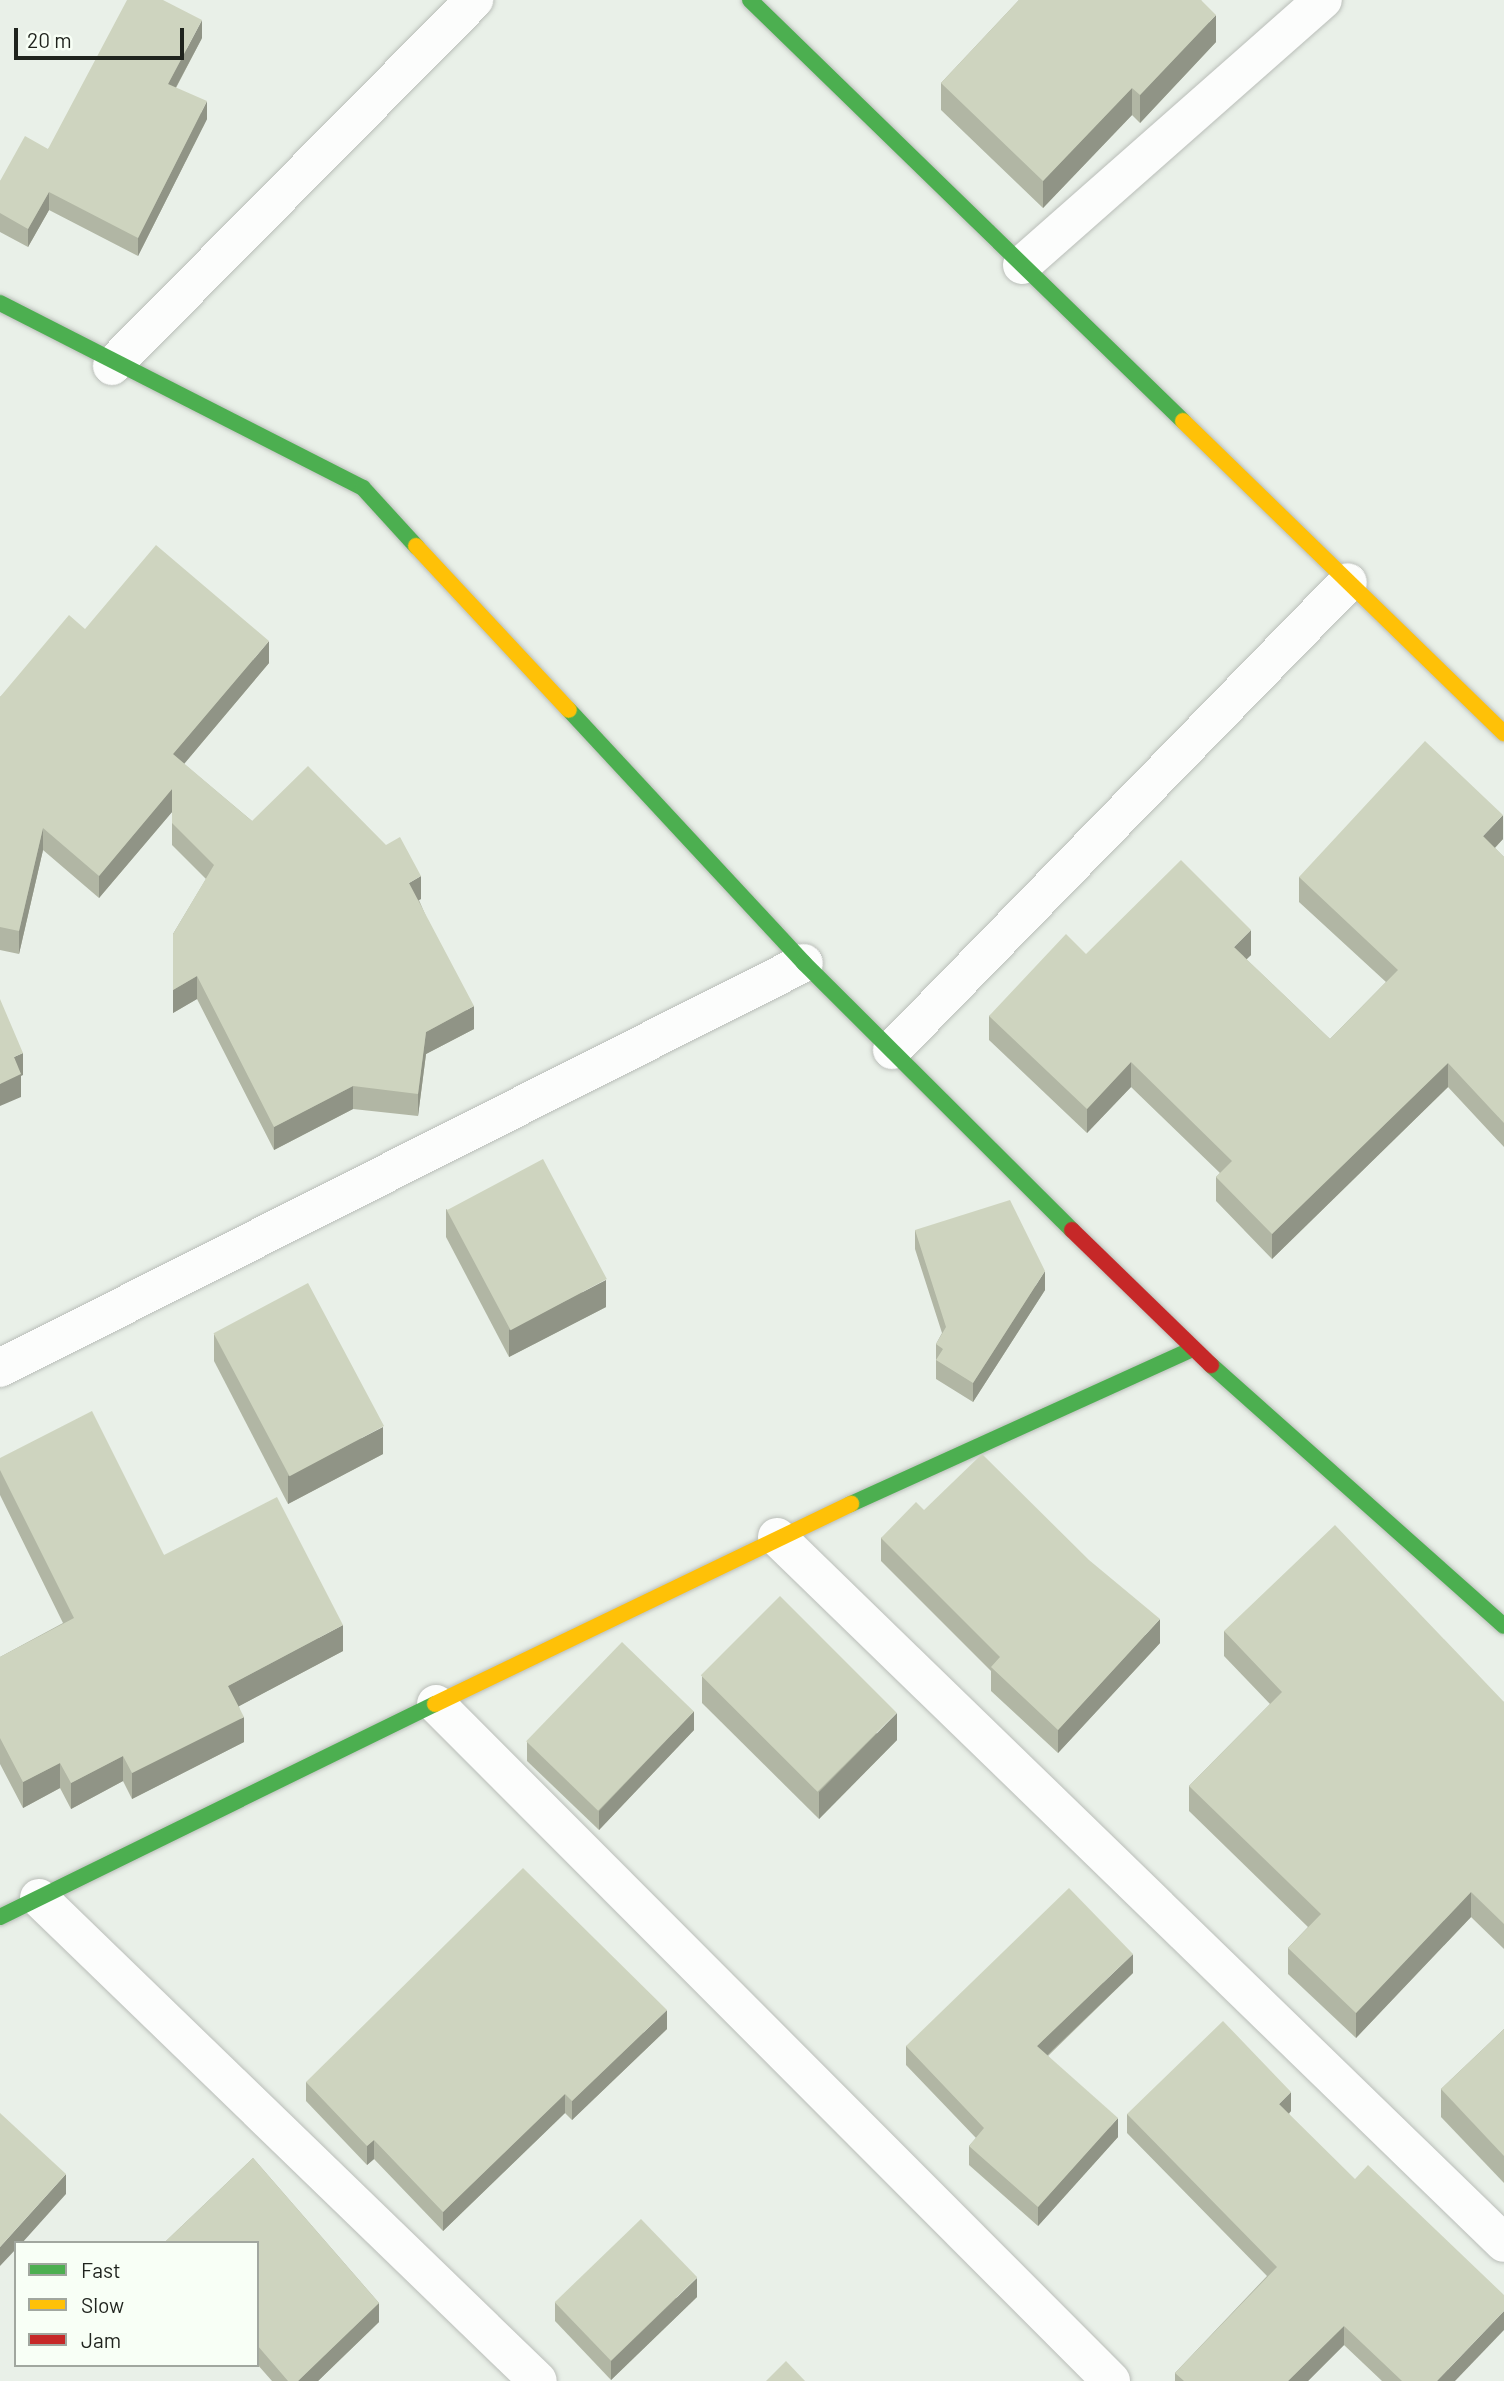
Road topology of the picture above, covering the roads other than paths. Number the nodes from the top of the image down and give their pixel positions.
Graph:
1 (474, 0) edge
2 (750, 0) edge
3 (1323, 0) edge
4 (1022, 265) junction
5 (0, 303) edge
6 (113, 366) junction
7 (1348, 582) junction
8 (1504, 733) edge
9 (804, 963) junction
10 (892, 1050) junction
11 (1192, 1349) junction
12 (0, 1368) edge
13 (777, 1537) junction
14 (1504, 1626) edge
15 (436, 1703) junction
16 (39, 1898) junction
17 (0, 1917) edge
18 (1504, 2243) edge
19 (538, 2381) edge
20 (1111, 2381) edge

1 - 6 street
2 - 4 street
3 - 4 street
4 - 7 street
5 - 6 street
6 - 9 street
7 - 8 street
7 - 10 street
9 - 10 street
9 - 12 street
10 - 11 street
11 - 13 street
11 - 14 street
13 - 15 street
13 - 18 street
15 - 16 street
15 - 20 street
16 - 17 street
16 - 19 street

